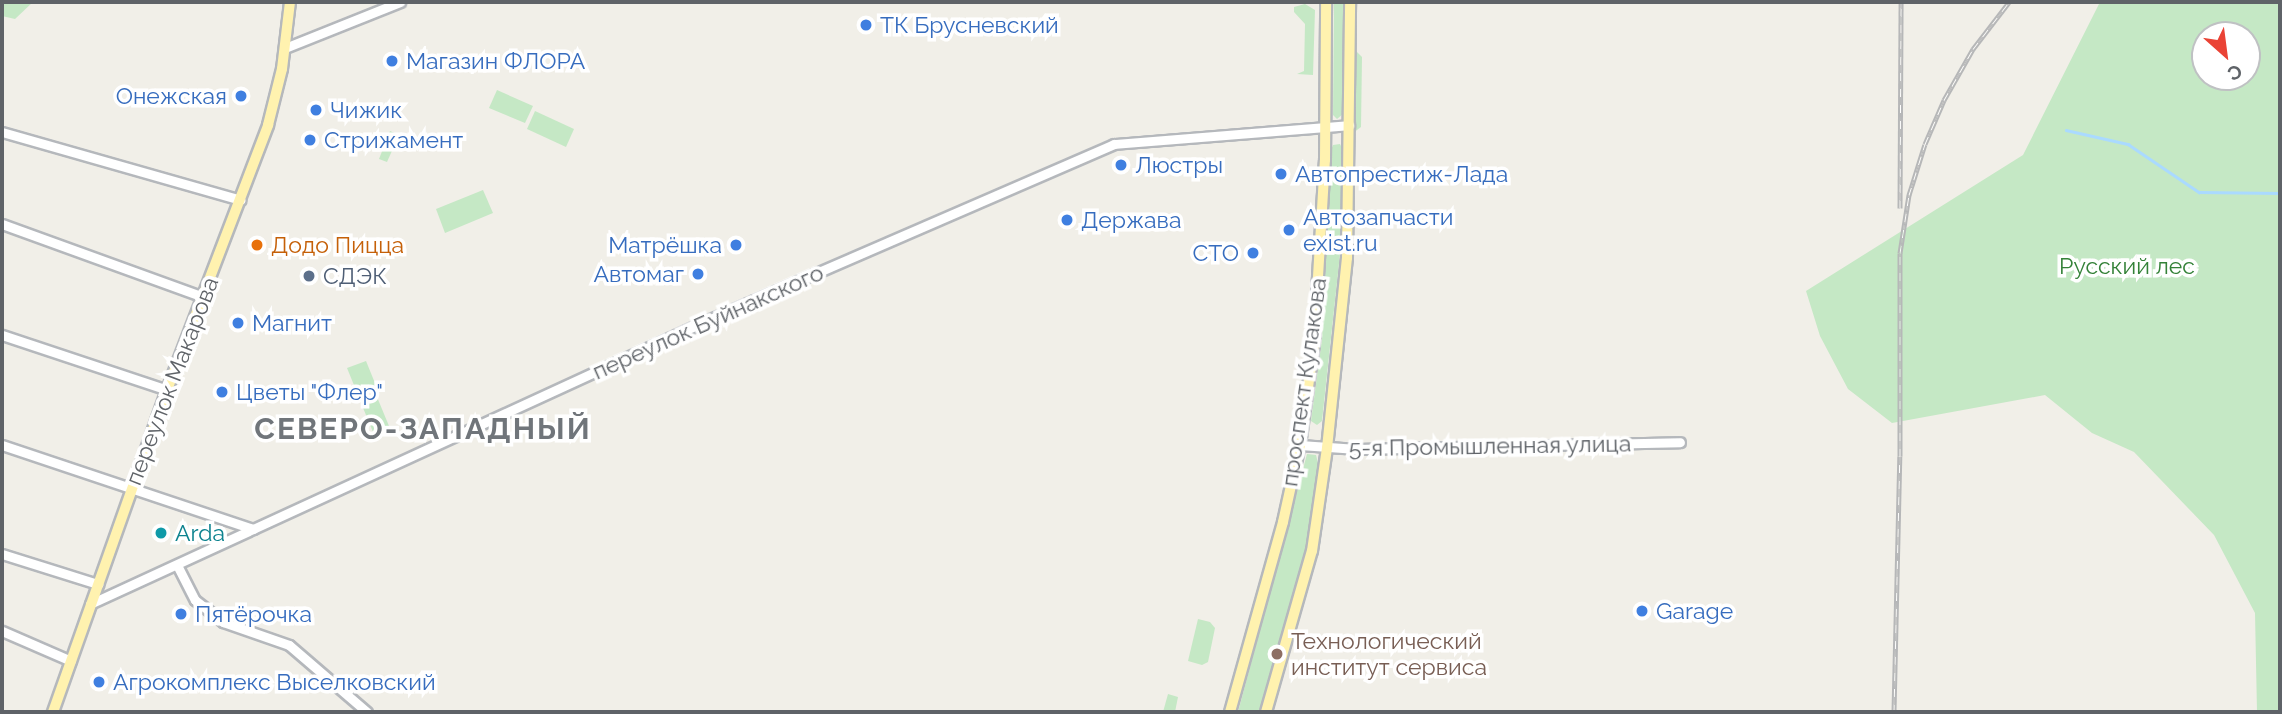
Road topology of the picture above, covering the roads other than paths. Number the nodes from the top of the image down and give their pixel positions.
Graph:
1 (290, 2) edge
2 (400, 2) edge
3 (1326, 2) edge
4 (1350, 2) edge
5 (285, 48) junction
6 (1326, 125) junction
7 (1349, 125) junction
8 (2, 132) edge
9 (241, 200) junction
10 (2, 224) edge
11 (204, 297) junction
12 (2, 335) edge
13 (167, 390) junction
14 (1680, 442) dead end
15 (2, 445) edge
16 (1300, 445) junction
17 (1327, 448) junction
18 (132, 489) junction
19 (253, 529) junction
20 (2, 554) edge
21 (177, 565) junction
22 (98, 584) junction
23 (90, 604) junction
24 (2, 631) edge
25 (71, 662) junction
26 (53, 712) edge
27 (367, 712) edge
28 (1230, 712) edge
29 (1266, 712) edge

1 - 5 main road, переулок Макарова
2 - 5 street
3 - 6 main road, проспект Кулакова
4 - 7 main road, проспект Кулакова
5 - 9 main road, переулок Макарова
6 - 7 street, переулок Буйнакского
6 - 16 main road, проспект Кулакова
6 - 19 street, переулок Буйнакского
7 - 17 main road, проспект Кулакова
8 - 9 street
9 - 11 main road, переулок Макарова
10 - 11 street
11 - 13 main road, переулок Макарова
12 - 13 street
13 - 18 main road, переулок Макарова
14 - 17 street, 5-я Промышленная улица
15 - 18 street
16 - 17 street, 5-я Промышленная улица
16 - 28 main road, проспект Кулакова
17 - 29 main road, проспект Кулакова
18 - 19 street
18 - 22 main road, переулок Макарова
19 - 21 street, переулок Буйнакского
20 - 22 street
21 - 23 street, переулок Буйнакского
21 - 27 street
22 - 23 main road, переулок Макарова
23 - 25 main road, переулок Макарова
24 - 25 street
25 - 26 main road, переулок Макарова

